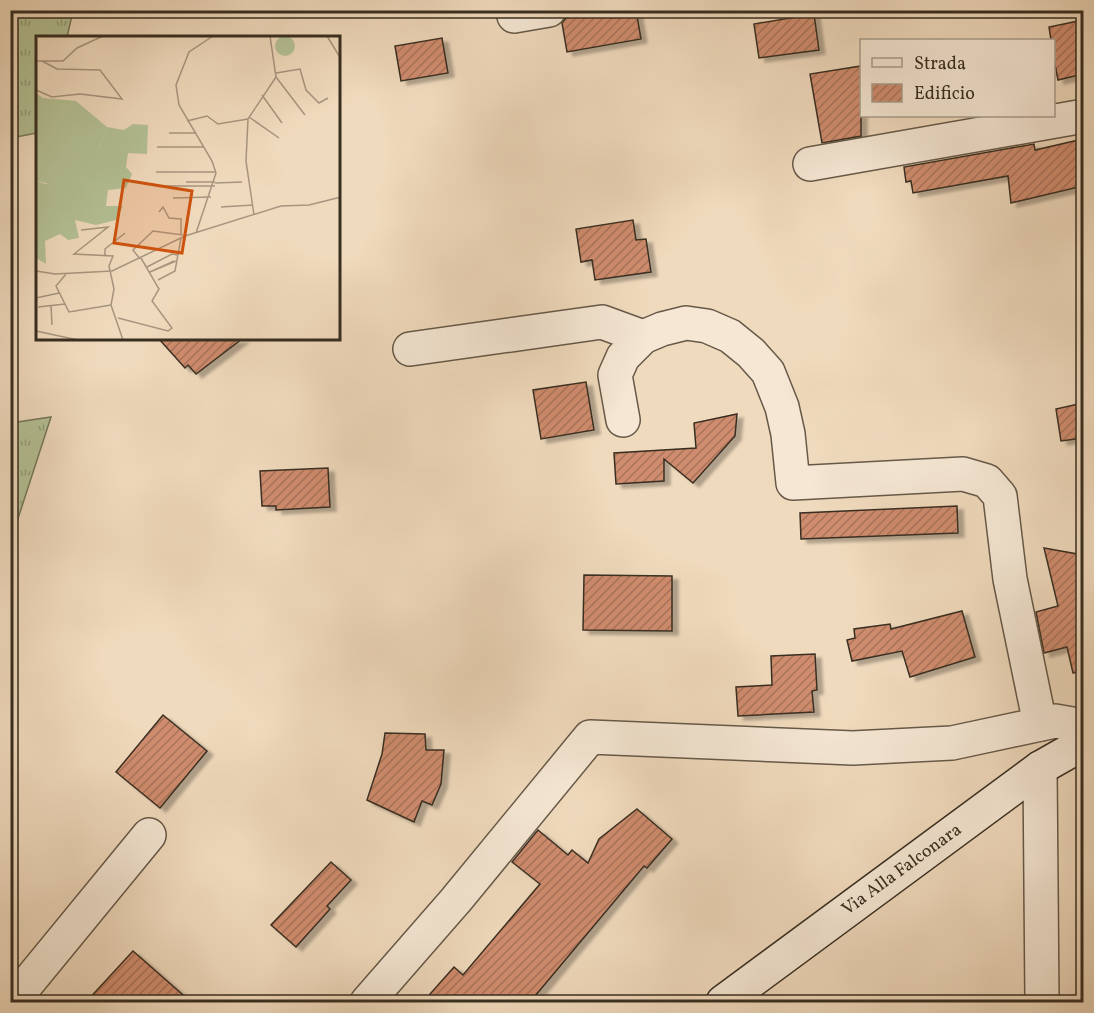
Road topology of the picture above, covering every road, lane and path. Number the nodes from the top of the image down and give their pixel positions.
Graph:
1 (549, 10) edge
2 (514, 16) dead end
3 (1083, 116) edge
4 (810, 164) dead end
5 (643, 337) junction
6 (410, 349) dead end
7 (623, 420) dead end
8 (1040, 724) junction
9 (1083, 726) edge
10 (1083, 743) edge
11 (1040, 768) junction
12 (149, 835) dead end
13 (12, 1002) edge
14 (366, 1002) edge
15 (723, 1002) edge
16 (1042, 1002) edge

1 - 2 street
3 - 4 street
5 - 6 street
5 - 7 street
5 - 8 street
8 - 9 street
8 - 14 street
10 - 11 street, Via Alla Falconara
11 - 15 street, Via Alla Falconara
11 - 16 street
12 - 13 street

